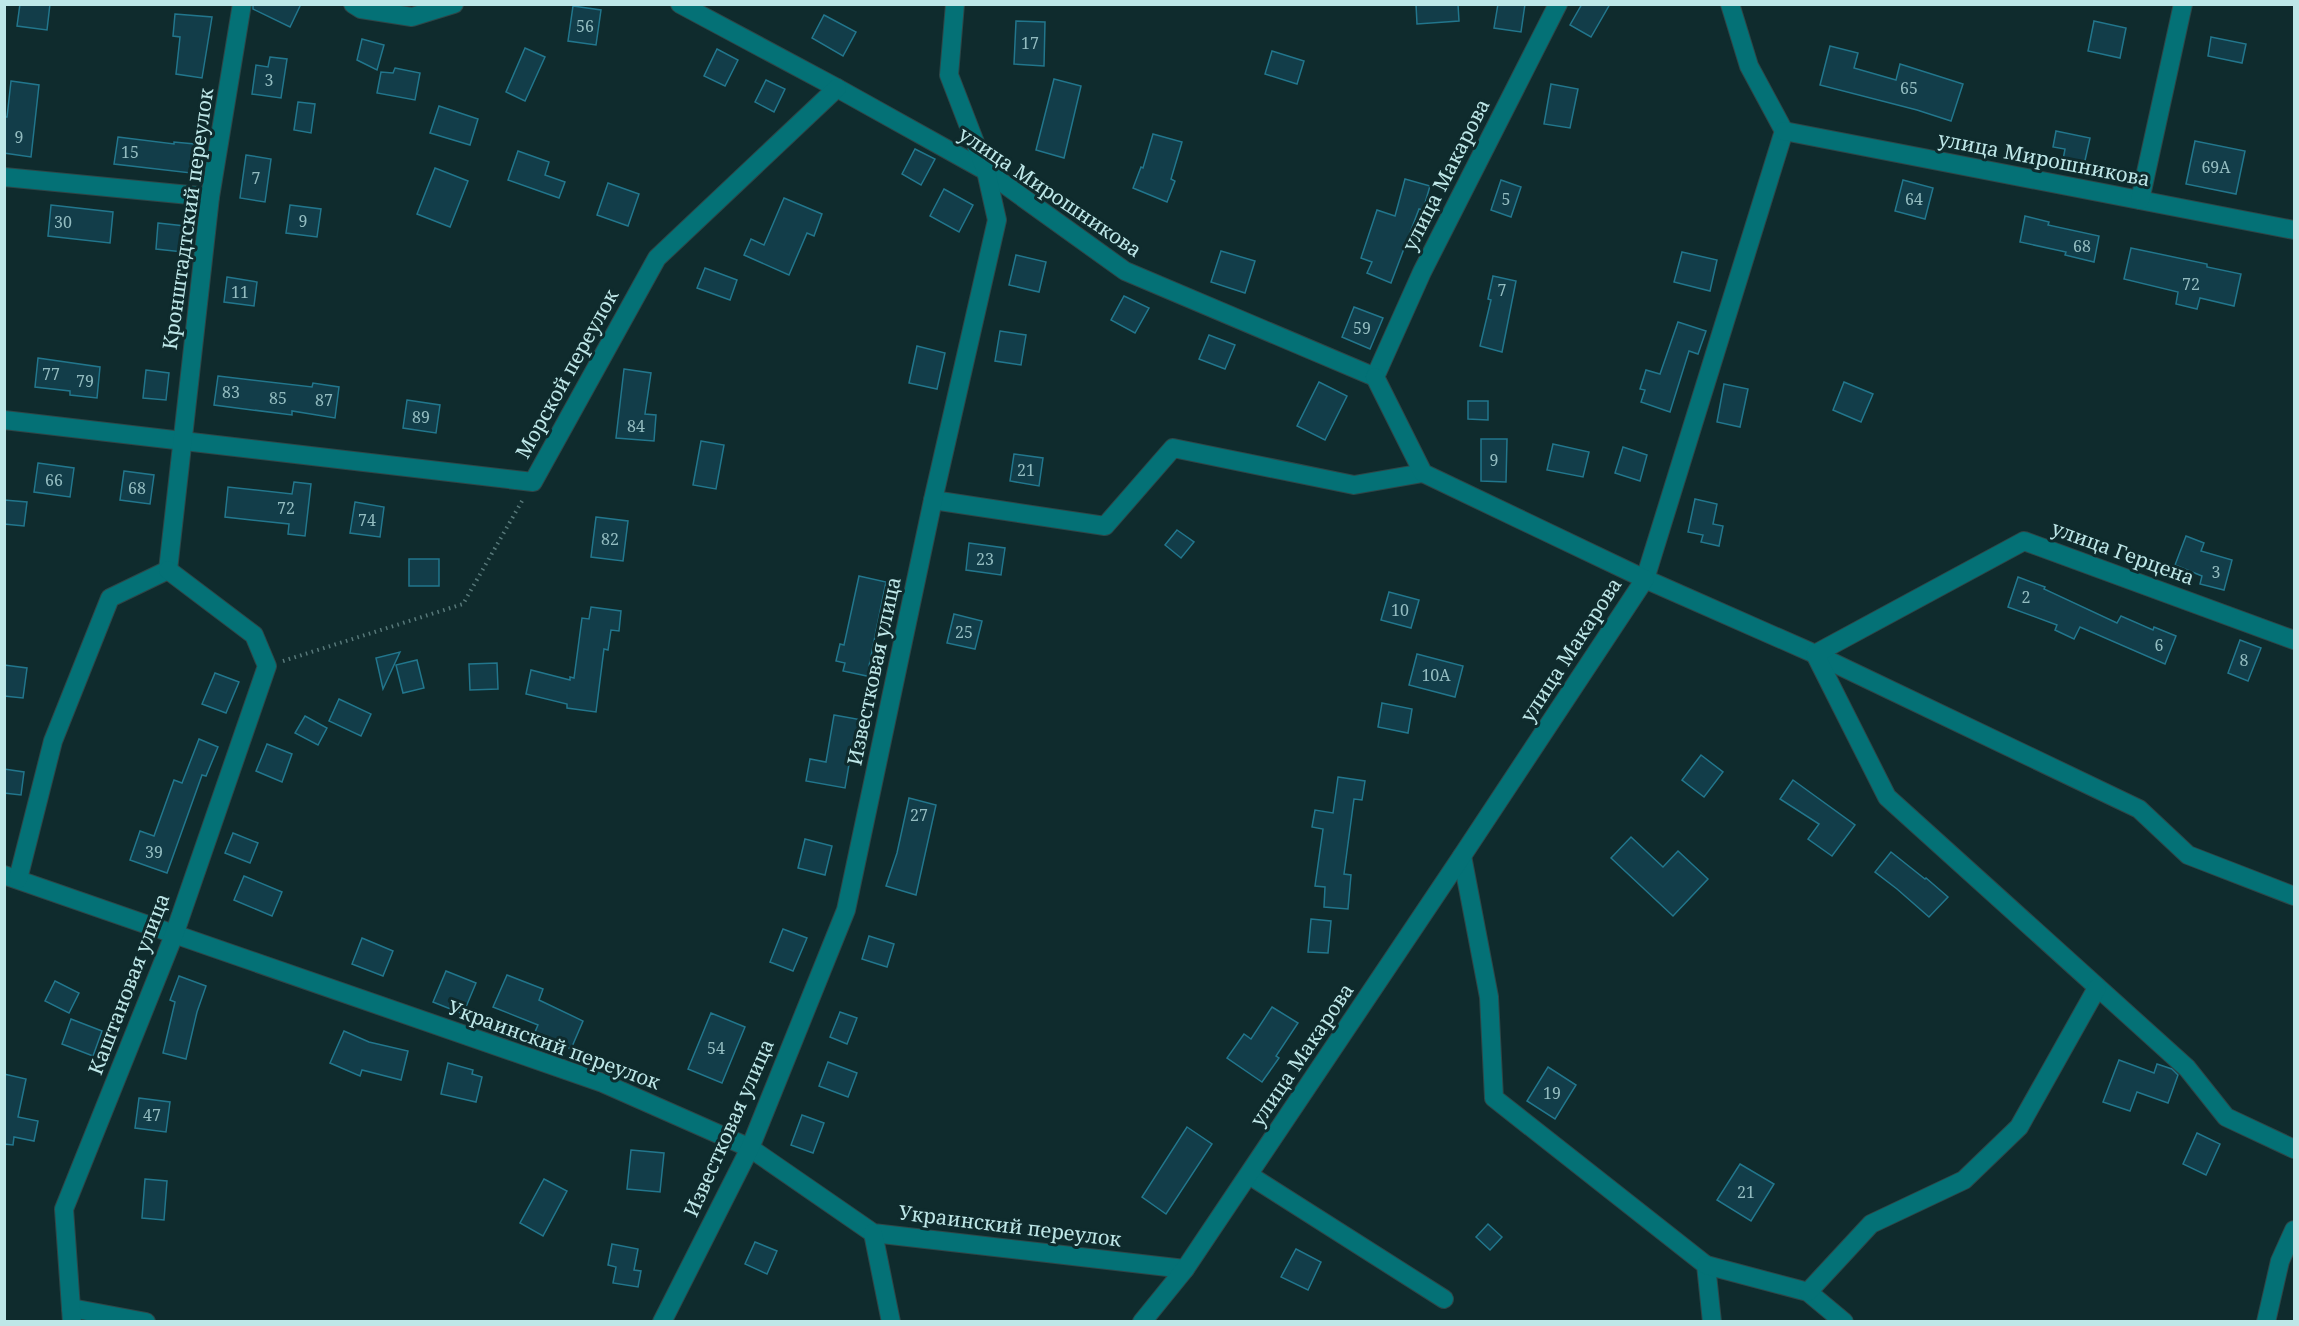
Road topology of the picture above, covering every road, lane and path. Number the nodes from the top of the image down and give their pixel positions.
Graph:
1 (242, 4) edge
2 (353, 4) edge
3 (454, 4) edge
4 (680, 4) edge
5 (955, 4) edge
6 (1558, 4) edge
7 (1730, 4) edge
8 (2183, 4) edge
9 (837, 88) junction
10 (1784, 131) junction
11 (986, 171) junction
12 (4, 177) edge
13 (210, 197) junction
14 (2140, 200) junction
15 (2295, 230) edge
16 (1375, 377) junction
17 (4, 420) edge
18 (182, 441) junction
19 (1423, 473) junction
20 (533, 482) junction
21 (933, 500) junction
22 (168, 570) junction
23 (1645, 579) junction
24 (2295, 640) edge
25 (1815, 654) junction
26 (267, 666) junction
27 (1462, 856) junction
28 (11, 877) edge
29 (2295, 896) edge
30 (174, 935) junction
31 (2097, 988) junction
32 (750, 1148) junction
33 (2295, 1149) edge
34 (1249, 1175) junction
35 (2295, 1230) edge
36 (873, 1233) junction
37 (1706, 1265) junction
38 (1185, 1269) junction
39 (1808, 1292) junction
40 (1444, 1299) dead end
41 (72, 1315) edge
42 (146, 1322) edge
43 (662, 1322) edge
44 (891, 1322) edge
45 (1142, 1322) edge
46 (1712, 1322) edge
47 (1844, 1322) edge
48 (2266, 1322) edge

1 - 13 street, Кронштадтский переулок
2 - 3 street
4 - 9 street, улица Мирошникова
5 - 11 street, Известковая улица
6 - 16 street, улица Макарова
7 - 10 street
8 - 14 street
9 - 11 street, улица Мирошникова
9 - 20 street, Морской переулок
10 - 14 street, улица Мирошникова
10 - 23 street
11 - 16 street, улица Мирошникова
11 - 21 street, Известковая улица
12 - 13 street
13 - 18 street, Кронштадтский переулок
14 - 15 street, улица Мирошникова
16 - 19 street
17 - 18 street, Морской переулок
18 - 20 street, Морской переулок
18 - 22 street
19 - 21 street
19 - 23 street, улица Макарова
20 - 26 path
21 - 32 street, Известковая улица
22 - 26 street
22 - 28 street
23 - 25 street
23 - 27 street, улица Макарова
24 - 25 street, улица Герцена
25 - 29 street
25 - 31 street
26 - 30 street, Каштановая улица
27 - 34 street, улица Макарова
27 - 37 street
28 - 30 street, Украинский переулок
30 - 32 street, Украинский переулок
30 - 41 street, Каштановая улица
31 - 33 street
31 - 39 street
32 - 36 street, Украинский переулок
32 - 43 street, Известковая улица
34 - 38 street, улица Макарова
34 - 40 street
35 - 48 street
36 - 38 street, Украинский переулок
36 - 44 street
37 - 39 street
37 - 46 street
38 - 45 street, улица Макарова
39 - 47 street
41 - 42 street

